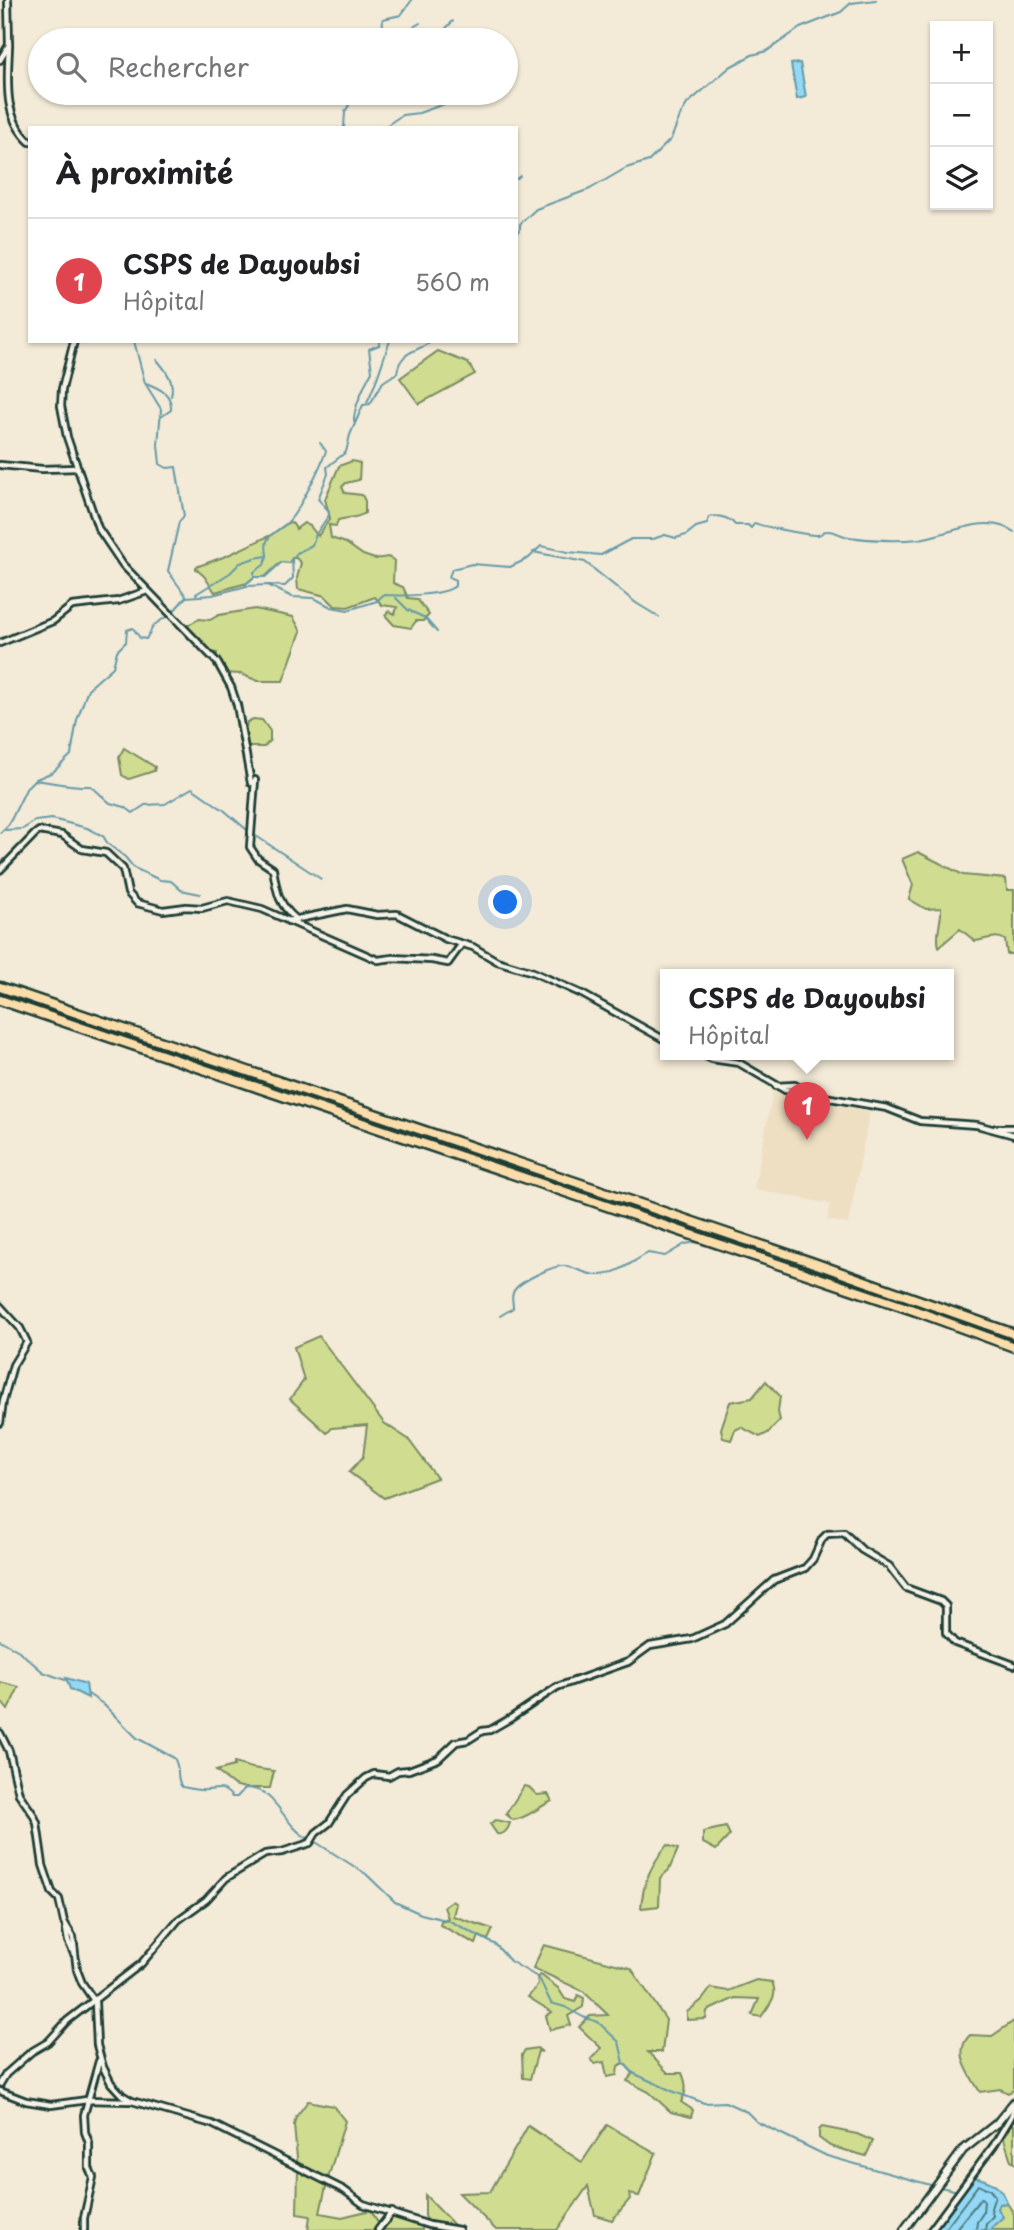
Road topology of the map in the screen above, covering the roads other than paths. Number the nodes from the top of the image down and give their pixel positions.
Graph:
1 (8, 0) edge
2 (9, 45) junction
3 (0, 60) edge
4 (28, 140) edge
5 (74, 343) edge
6 (0, 465) edge
7 (78, 468) junction
8 (147, 591) junction
9 (0, 643) edge
10 (0, 870) edge
11 (286, 920) junction
12 (297, 920) junction
13 (303, 928) junction
14 (461, 945) junction
15 (0, 987) edge
16 (0, 1000) edge
17 (660, 1037) edge
18 (717, 1060) edge
19 (991, 1128) junction
20 (1014, 1128) edge
21 (1014, 1135) edge
22 (0, 1306) edge
23 (1014, 1334) edge
24 (1014, 1347) edge
25 (0, 1423) edge
26 (1014, 1665) edge
27 (0, 1733) edge
28 (95, 2002) junction
29 (100, 2058) junction
30 (0, 2084) edge
31 (0, 2091) edge
32 (87, 2100) junction
33 (132, 2101) junction
34 (1014, 2102) edge
35 (1014, 2109) edge
36 (392, 2212) junction
37 (84, 2230) edge
38 (378, 2230) edge
39 (459, 2230) edge
40 (904, 2230) edge
41 (931, 2230) edge

1 - 2 street
2 - 3 street
2 - 4 street
5 - 7 street
6 - 7 street
7 - 8 street
8 - 9 street
8 - 12 street
10 - 11 street
11 - 12 street
11 - 13 street
12 - 13 street
12 - 14 street
13 - 14 street
14 - 17 street
15 - 23 highway
16 - 24 highway
18 - 19 street
19 - 20 street
19 - 21 street
22 - 25 street
26 - 28 street
27 - 28 street
28 - 29 street
28 - 30 street
29 - 32 street
29 - 33 street
31 - 32 street
32 - 33 street
32 - 37 street
33 - 36 street
34 - 40 street
35 - 41 street
36 - 38 street
36 - 39 street

